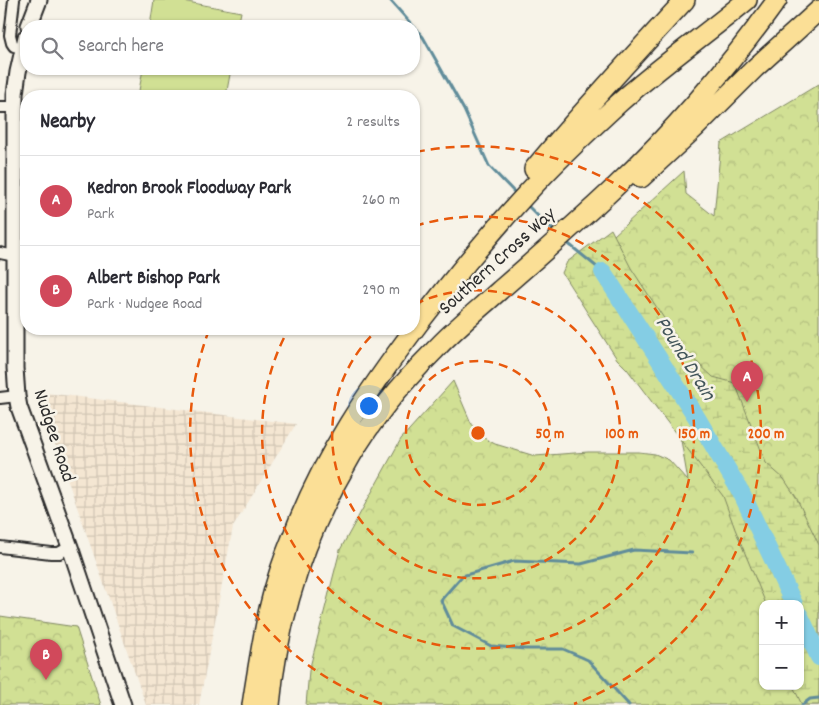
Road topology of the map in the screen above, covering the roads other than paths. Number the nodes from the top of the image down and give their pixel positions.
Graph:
1 (14, 0) edge
2 (39, 0) edge
3 (685, 0) edge
4 (748, 0) edge
5 (777, 0) edge
6 (819, 10) edge
7 (31, 20) edge
8 (20, 44) edge
9 (20, 64) edge
10 (7, 107) edge
11 (527, 186) junction
12 (580, 223) junction
13 (8, 255) edge
14 (420, 323) edge
15 (411, 335) edge
16 (17, 396) junction
17 (0, 398) edge
18 (0, 547) edge
19 (70, 547) junction
20 (123, 705) edge
21 (252, 705) edge
22 (270, 705) edge

1 - 8 street, Nudgee Road
2 - 7 main road
3 - 11 highway
4 - 11 highway, Southern Cross Way
5 - 12 highway, Southern Cross Way
6 - 12 highway
9 - 10 main road, Nudgee Road
10 - 13 main road, Nudgee Road
11 - 14 highway, Southern Cross Way
12 - 22 highway, Southern Cross Way
13 - 16 main road, Nudgee Road
15 - 21 highway, Southern Cross Way
16 - 17 street
16 - 19 main road, Nudgee Road
18 - 19 street
19 - 20 main road, Nudgee Road

